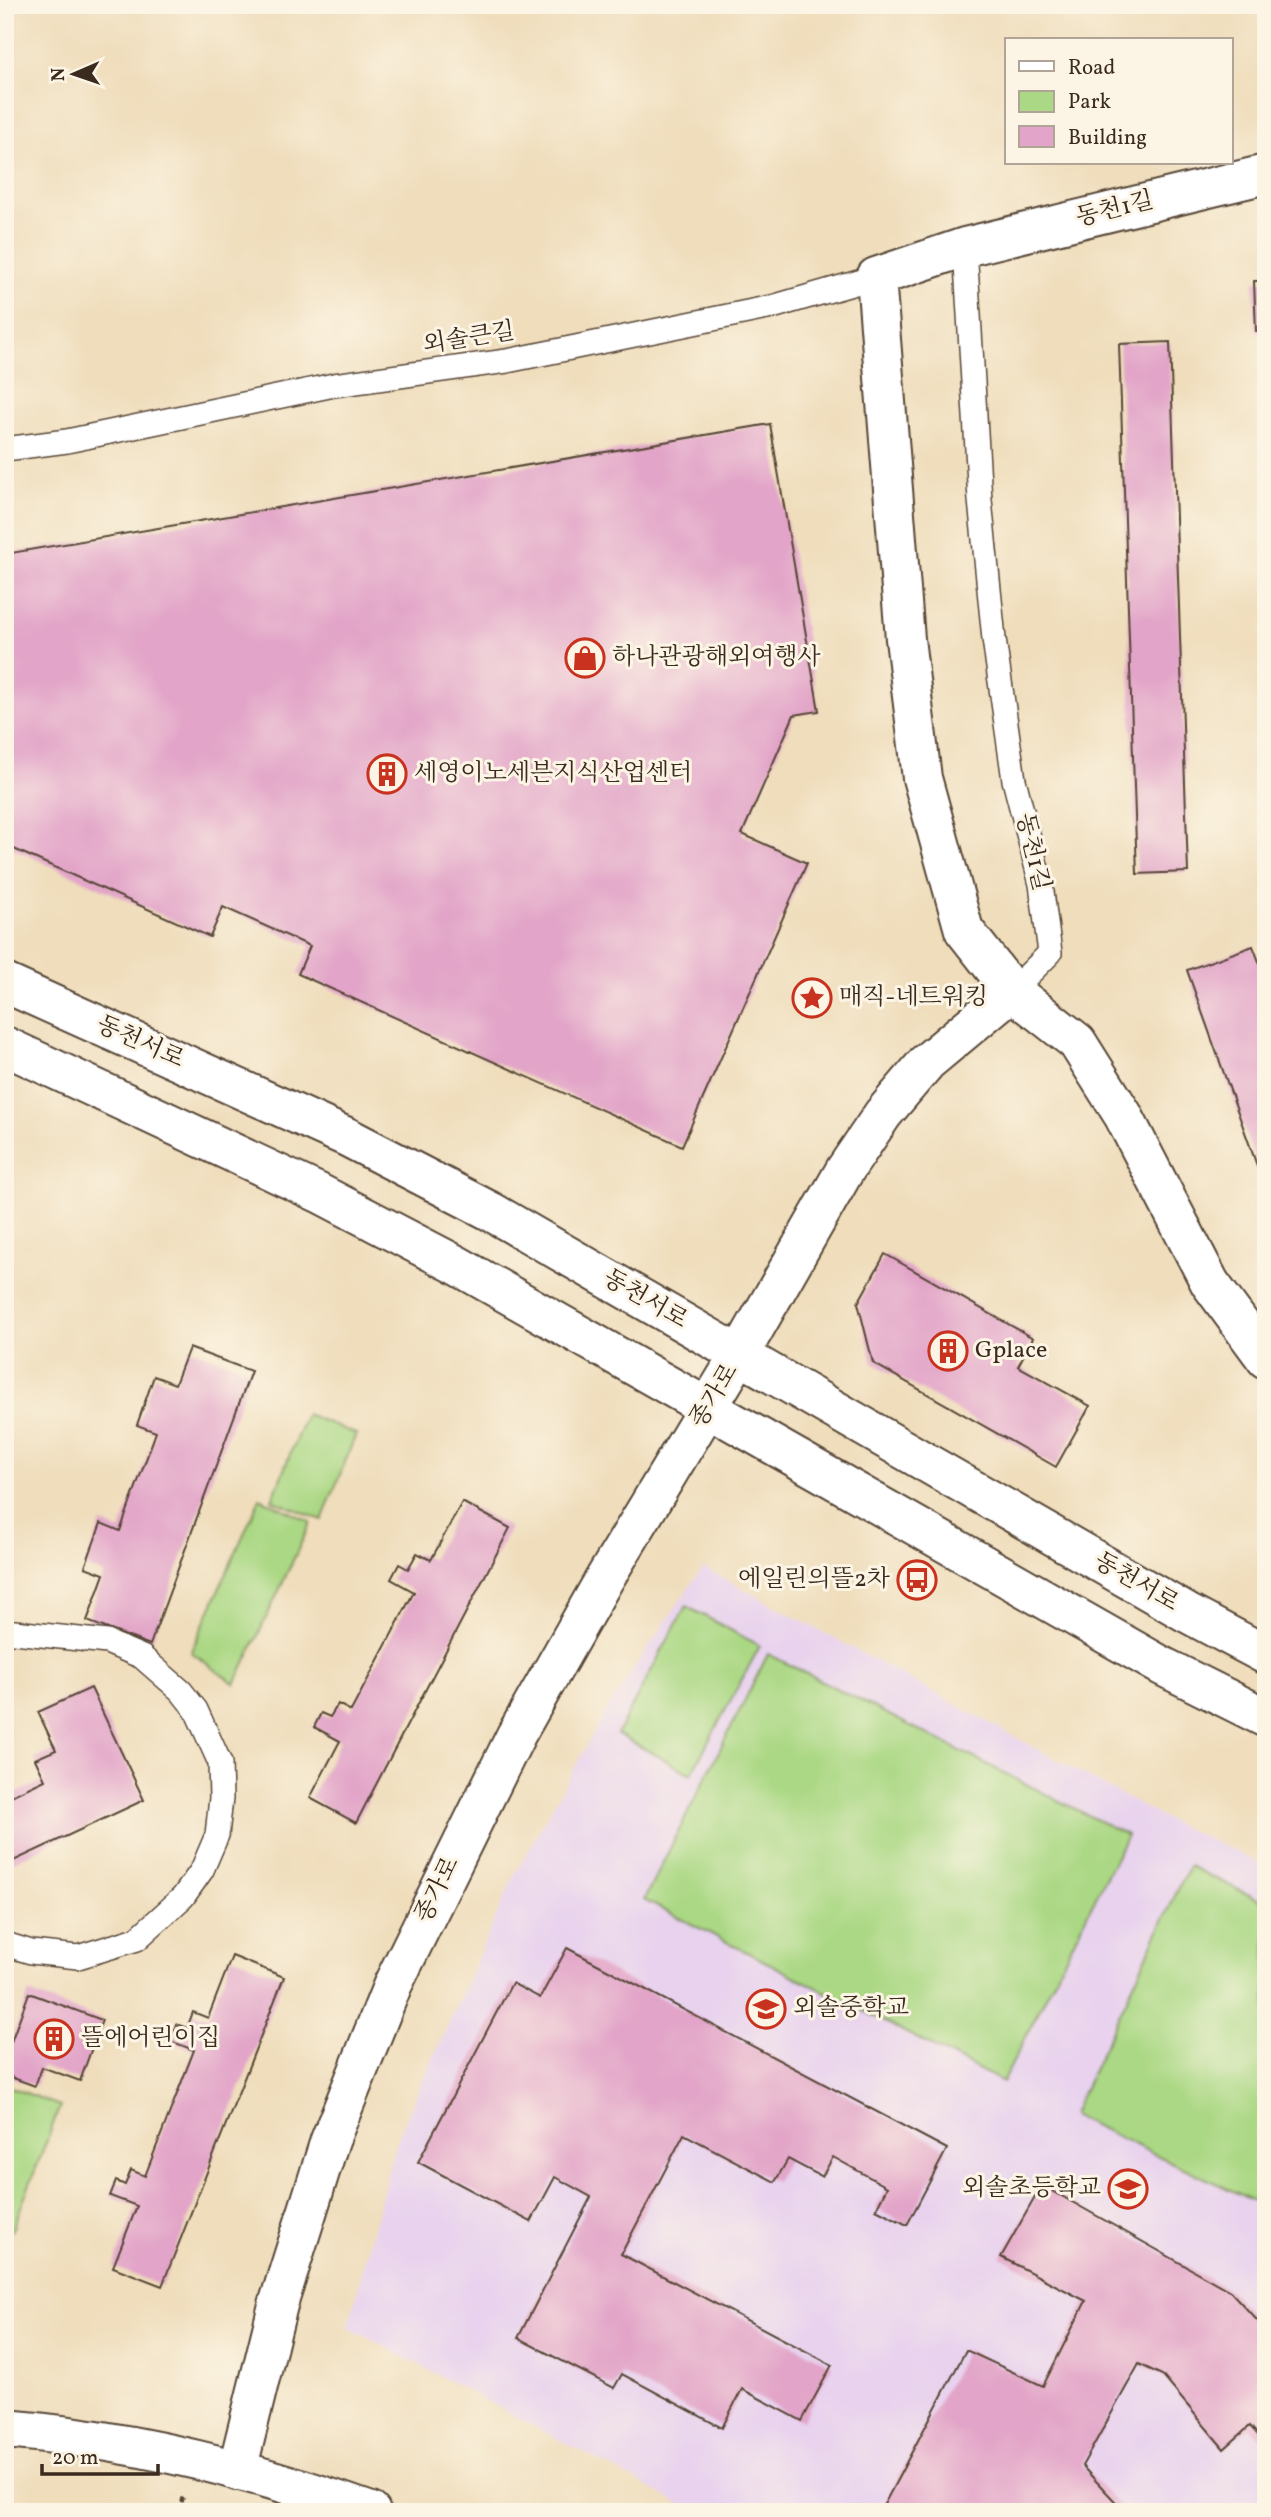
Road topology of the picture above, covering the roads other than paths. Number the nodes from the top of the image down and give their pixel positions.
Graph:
1 (1266, 174) edge
2 (965, 247) junction
3 (876, 277) junction
4 (5, 436) edge
5 (67, 441) junction
6 (5, 449) edge
7 (5, 983) edge
8 (1012, 991) junction
9 (5, 1046) edge
10 (740, 1354) junction
11 (1266, 1359) edge
12 (709, 1407) junction
13 (5, 1631) edge
14 (1266, 1655) edge
15 (1266, 1718) edge
16 (5, 1944) edge
17 (5, 2429) edge
18 (237, 2471) junction
19 (371, 2512) edge

1 - 2 street, 동천1길
2 - 3 street, 동천1길
2 - 8 lane, 동천1길
3 - 5 lane, 외솔큰길
3 - 8 street
4 - 5 lane, 외솔큰길
5 - 6 lane, 외솔큰길
7 - 10 street, 동천서로
8 - 10 street, 종가로
8 - 11 street
9 - 12 street
10 - 12 street, 종가로
10 - 14 street, 동천서로
12 - 15 street
12 - 18 street, 종가로
13 - 16 lane
17 - 18 street
18 - 19 street

